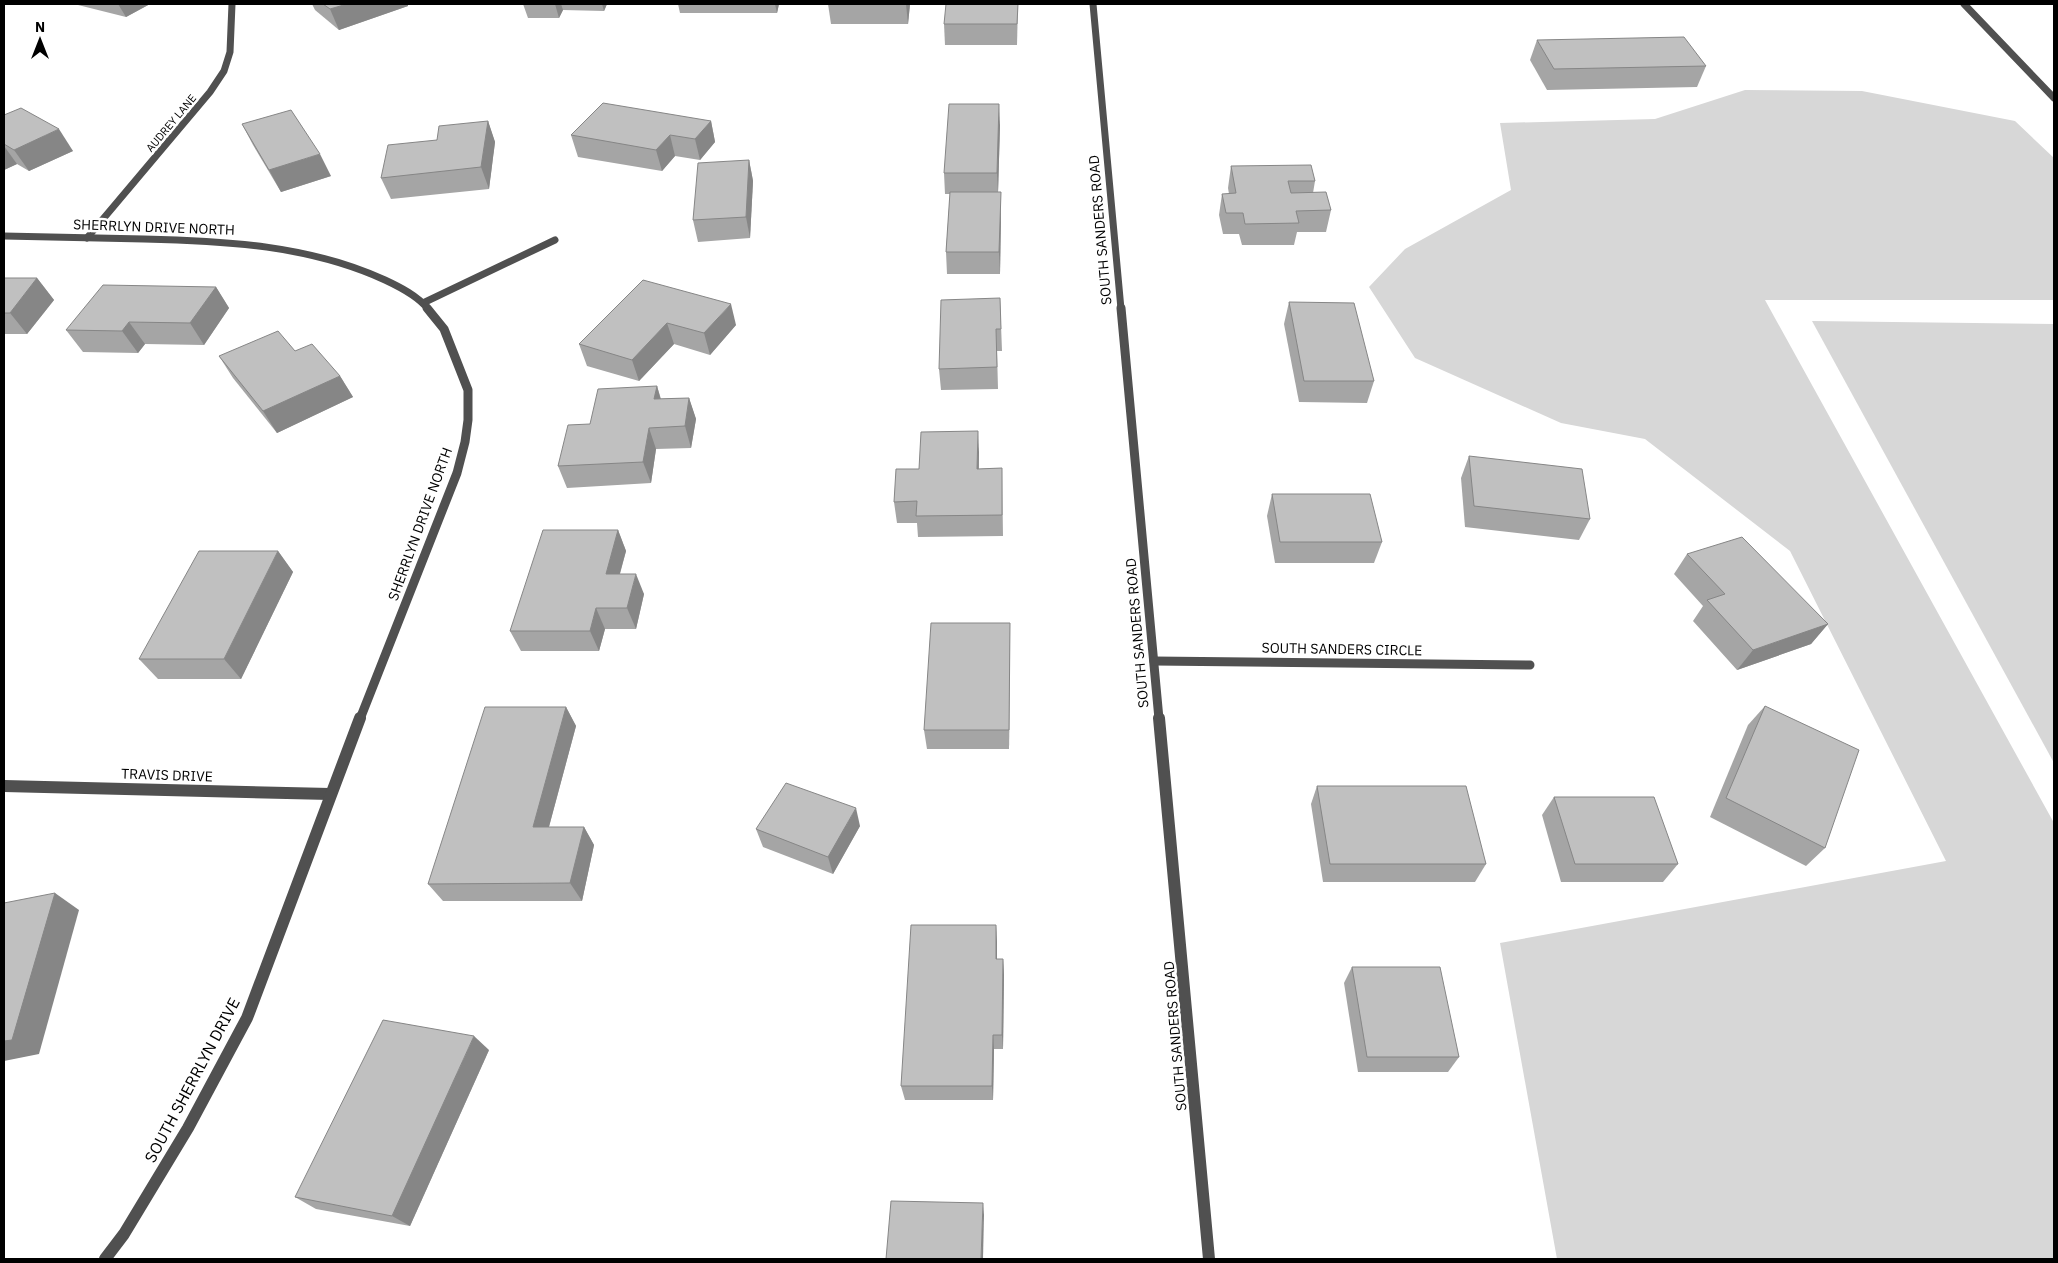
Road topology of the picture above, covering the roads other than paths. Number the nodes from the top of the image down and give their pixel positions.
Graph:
1 (232, 4) edge
2 (1093, 4) edge
3 (1964, 4) edge
4 (2054, 98) edge
5 (4, 236) edge
6 (88, 238) junction
7 (556, 240) dead end
8 (423, 303) junction
9 (1154, 661) junction
10 (1530, 665) dead end
11 (4, 786) edge
12 (330, 794) junction
13 (105, 1259) edge
14 (1209, 1259) edge

1 - 6 street, AUDREY LANE
2 - 9 street, SOUTH SANDERS ROAD
3 - 4 street
5 - 6 street, SHERRLYN DRIVE NORTH
6 - 8 street, SHERRLYN DRIVE NORTH
7 - 8 street
8 - 12 street, SHERRLYN DRIVE NORTH
9 - 10 street, SOUTH SANDERS CIRCLE
9 - 14 street, SOUTH SANDERS ROAD
11 - 12 street, TRAVIS DRIVE
12 - 13 street, SOUTH SHERRLYN DRIVE

